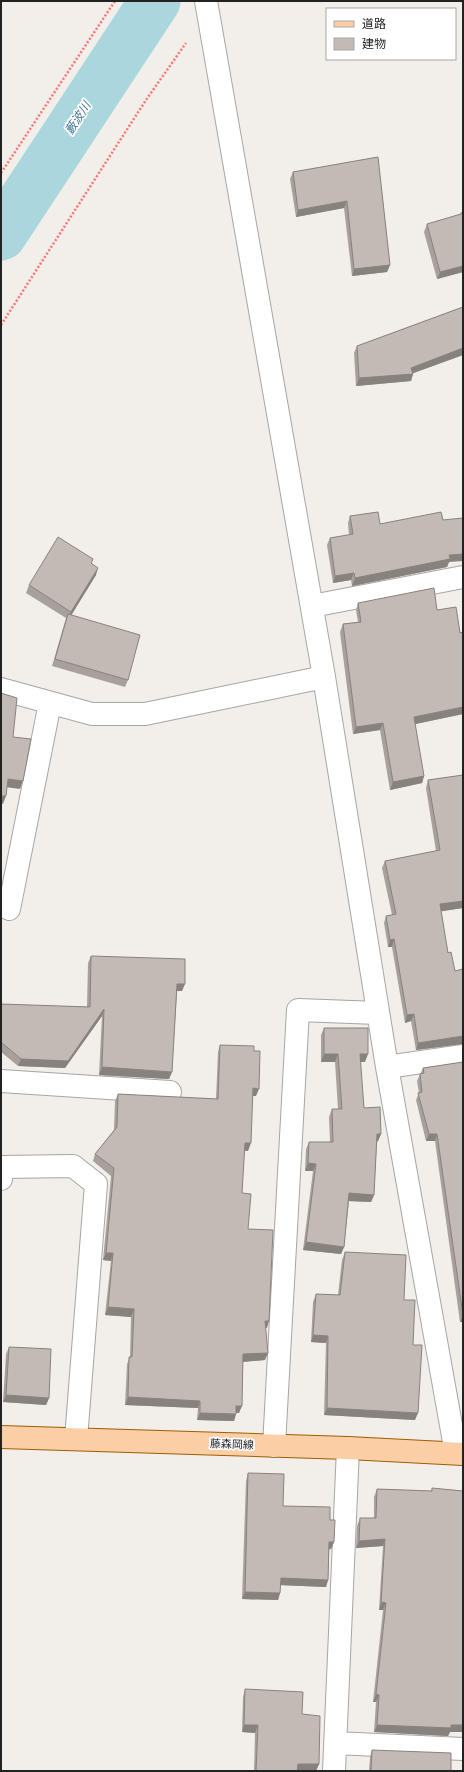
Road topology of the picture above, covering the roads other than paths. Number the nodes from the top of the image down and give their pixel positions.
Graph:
1 (207, 7) edge
2 (463, 577) edge
3 (312, 606) junction
4 (324, 677) junction
5 (1, 689) edge
6 (50, 703) junction
7 (9, 909) dead end
8 (378, 1013) junction
9 (463, 1056) edge
10 (387, 1067) junction
11 (1, 1081) edge
12 (170, 1092) dead end
13 (1, 1179) edge
14 (1, 1437) edge
15 (76, 1440) junction
16 (274, 1446) junction
17 (348, 1448) junction
18 (460, 1453) edge
19 (335, 1743) junction
20 (463, 1749) edge
21 (334, 1771) edge

1 - 3 street
2 - 3 street
3 - 4 street
4 - 6 street
4 - 8 street
5 - 6 street
6 - 7 street
8 - 10 street
8 - 16 street
9 - 10 street
10 - 18 street
11 - 12 street
13 - 15 street
14 - 15 main road, 藤森岡線
15 - 16 main road, 藤森岡線
16 - 17 main road, 藤森岡線
17 - 18 main road, 藤森岡線
17 - 19 street
19 - 20 street
19 - 21 street

